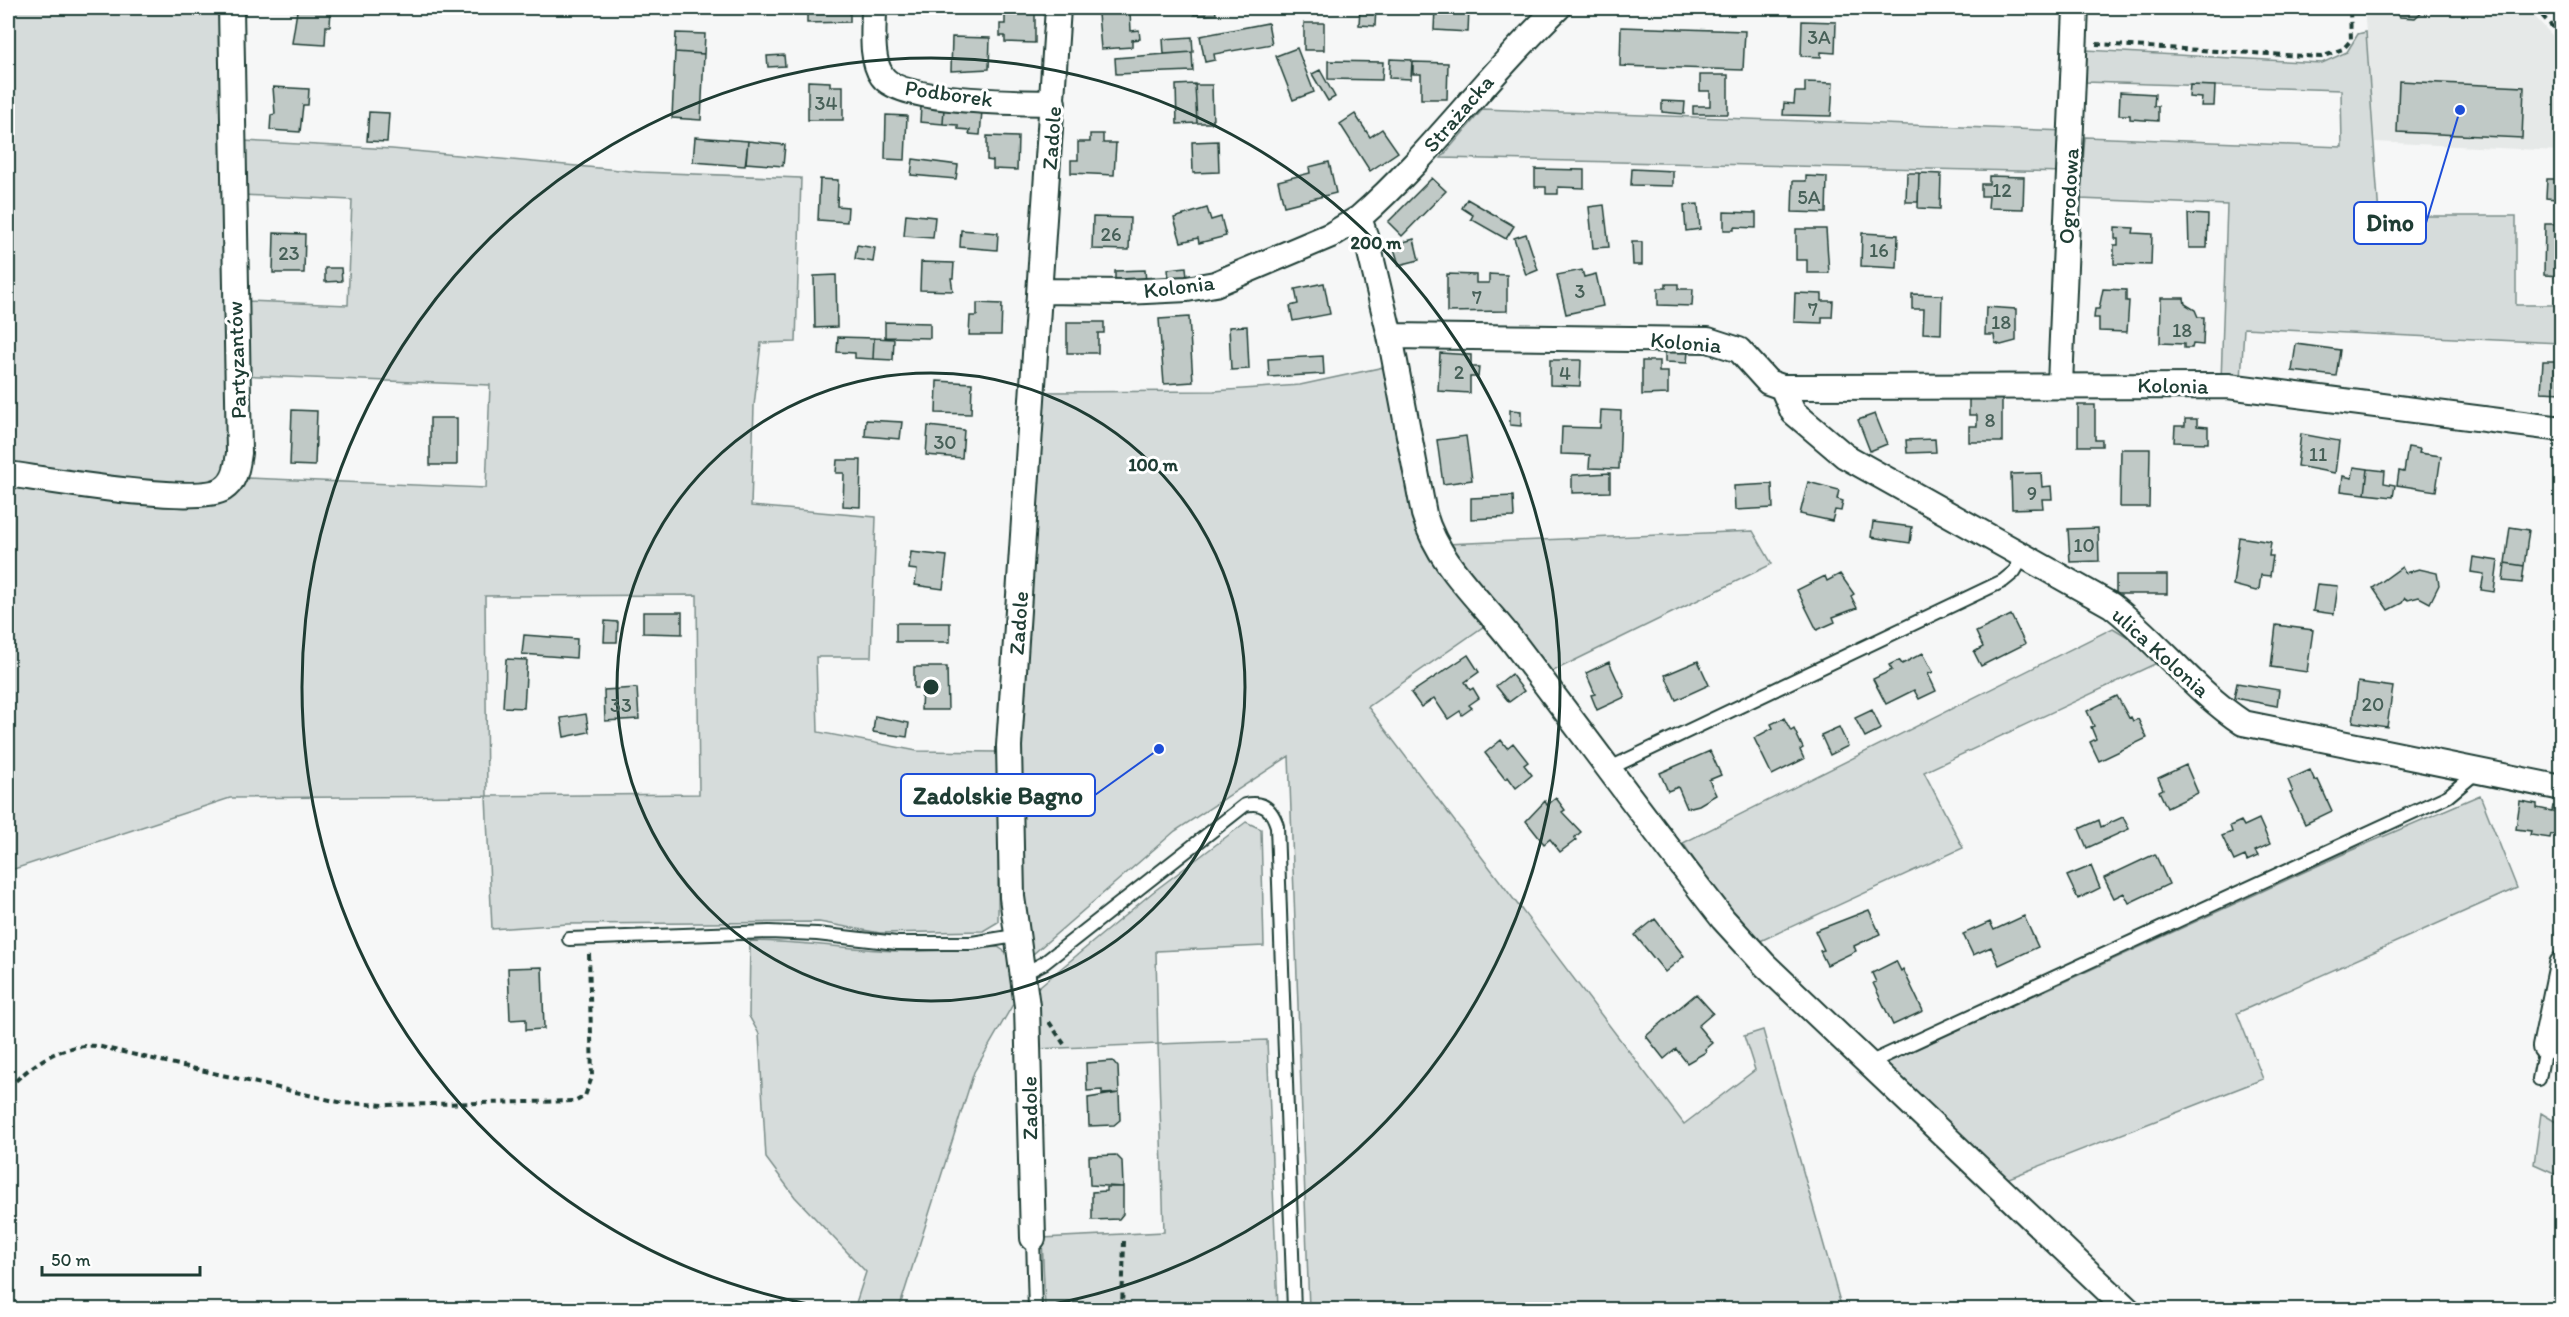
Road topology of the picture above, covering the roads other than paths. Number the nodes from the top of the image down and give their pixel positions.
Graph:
1 (231, 8) edge
2 (874, 8) edge
3 (1058, 8) edge
4 (1558, 8) edge
5 (2076, 8) edge
6 (1053, 103) junction
7 (1359, 218) junction
8 (1040, 291) junction
9 (1390, 336) junction
10 (2060, 384) junction
11 (1782, 387) junction
12 (2562, 429) edge
13 (8, 474) edge
14 (2023, 557) junction
15 (1608, 769) junction
16 (2478, 771) junction
17 (2562, 788) edge
18 (1015, 936) junction
19 (569, 939) dead end
20 (2562, 964) edge
21 (1023, 974) junction
22 (2546, 1047) joint
23 (1869, 1063) junction
24 (2539, 1079) dead end
25 (1033, 1238) joint
26 (1035, 1310) edge
27 (1294, 1310) edge
28 (2128, 1310) edge

1 - 13 street, Partyzantów
2 - 6 street, Podborek
3 - 6 street, Zadole
4 - 7 street, Strażacka
5 - 10 street, Ogrodowa
6 - 8 street, Zadole
7 - 8 street, Kolonia
7 - 9 street
8 - 18 street, Zadole
9 - 11 street, Kolonia
9 - 15 street
10 - 11 street, Kolonia
10 - 12 street, Kolonia
11 - 14 street, ulica Kolonia
14 - 15 lane
14 - 16 street, ulica Kolonia
15 - 23 street
16 - 17 street, ulica Kolonia
16 - 23 lane
18 - 19 lane
18 - 21 street, Zadole
20 - 22 street
21 - 25 street, Zadole
21 - 27 lane
22 - 24 lane
23 - 28 street
25 - 26 lane

